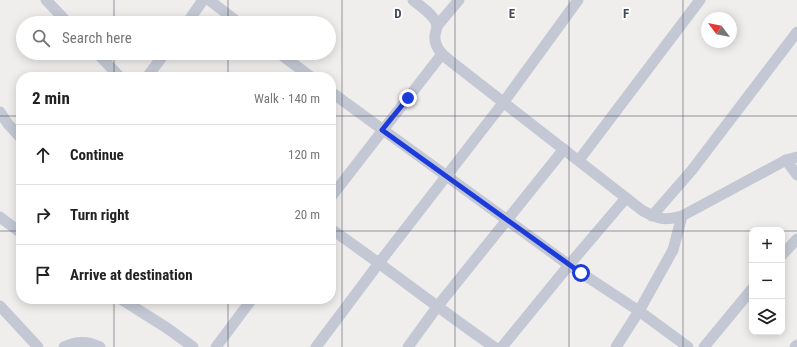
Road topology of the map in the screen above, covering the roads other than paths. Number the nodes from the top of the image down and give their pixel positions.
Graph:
1 (46, 0) edge
2 (203, 0) edge
3 (209, 0) edge
4 (413, 0) edge
5 (459, 0) edge
6 (578, 0) edge
7 (700, 0) edge
8 (61, 16) edge
9 (191, 16) edge
10 (230, 16) edge
11 (437, 26) junction
12 (797, 32) edge
13 (442, 54) junction
14 (104, 60) edge
15 (160, 60) edge
16 (288, 60) edge
17 (115, 72) edge
18 (151, 72) edge
19 (304, 72) edge
20 (336, 96) edge
21 (504, 103) junction
22 (0, 112) edge
23 (382, 130) junction
24 (16, 133) edge
25 (564, 149) junction
26 (797, 157) edge
27 (579, 160) junction
28 (786, 160) junction
29 (797, 175) edge
30 (446, 176) junction
31 (336, 190) edge
32 (626, 198) junction
33 (652, 216) junction
34 (682, 216) junction
35 (0, 217) edge
36 (506, 220) junction
37 (16, 228) edge
38 (336, 233) edge
39 (797, 239) edge
40 (785, 252) edge
41 (379, 263) junction
42 (569, 265) junction
43 (749, 293) edge
44 (132, 304) edge
45 (248, 304) edge
46 (0, 306) edge
47 (437, 307) junction
48 (639, 311) junction
49 (38, 347) edge
50 (64, 347) edge
51 (100, 347) edge
52 (193, 347) edge
53 (216, 347) edge
54 (316, 347) edge
55 (408, 347) edge
56 (494, 347) edge
57 (502, 347) edge
58 (616, 347) edge
59 (688, 347) edge
60 (704, 347) edge

1 - 8 street
2 - 9 street
3 - 10 street
4 - 11 street
5 - 11 street
6 - 21 street
7 - 27 street
11 - 13 street
12 - 33 street
13 - 21 street
13 - 23 street
14 - 17 street
15 - 18 street
16 - 19 street
20 - 23 street
21 - 25 street
21 - 30 street
22 - 24 street
23 - 30 street
23 - 31 street
25 - 27 street
25 - 36 street
26 - 28 street
27 - 32 street
28 - 29 street
28 - 34 street
30 - 36 street
30 - 41 street
32 - 33 street
32 - 42 street
33 - 34 street
34 - 48 street
35 - 37 street
36 - 42 street
36 - 47 street
38 - 41 street
39 - 40 street
41 - 47 street
41 - 54 street
42 - 48 street
42 - 57 street
43 - 60 street
44 - 52 street
45 - 53 street
46 - 49 street
47 - 55 street
47 - 56 street
48 - 58 street
48 - 59 street
50 - 51 street

